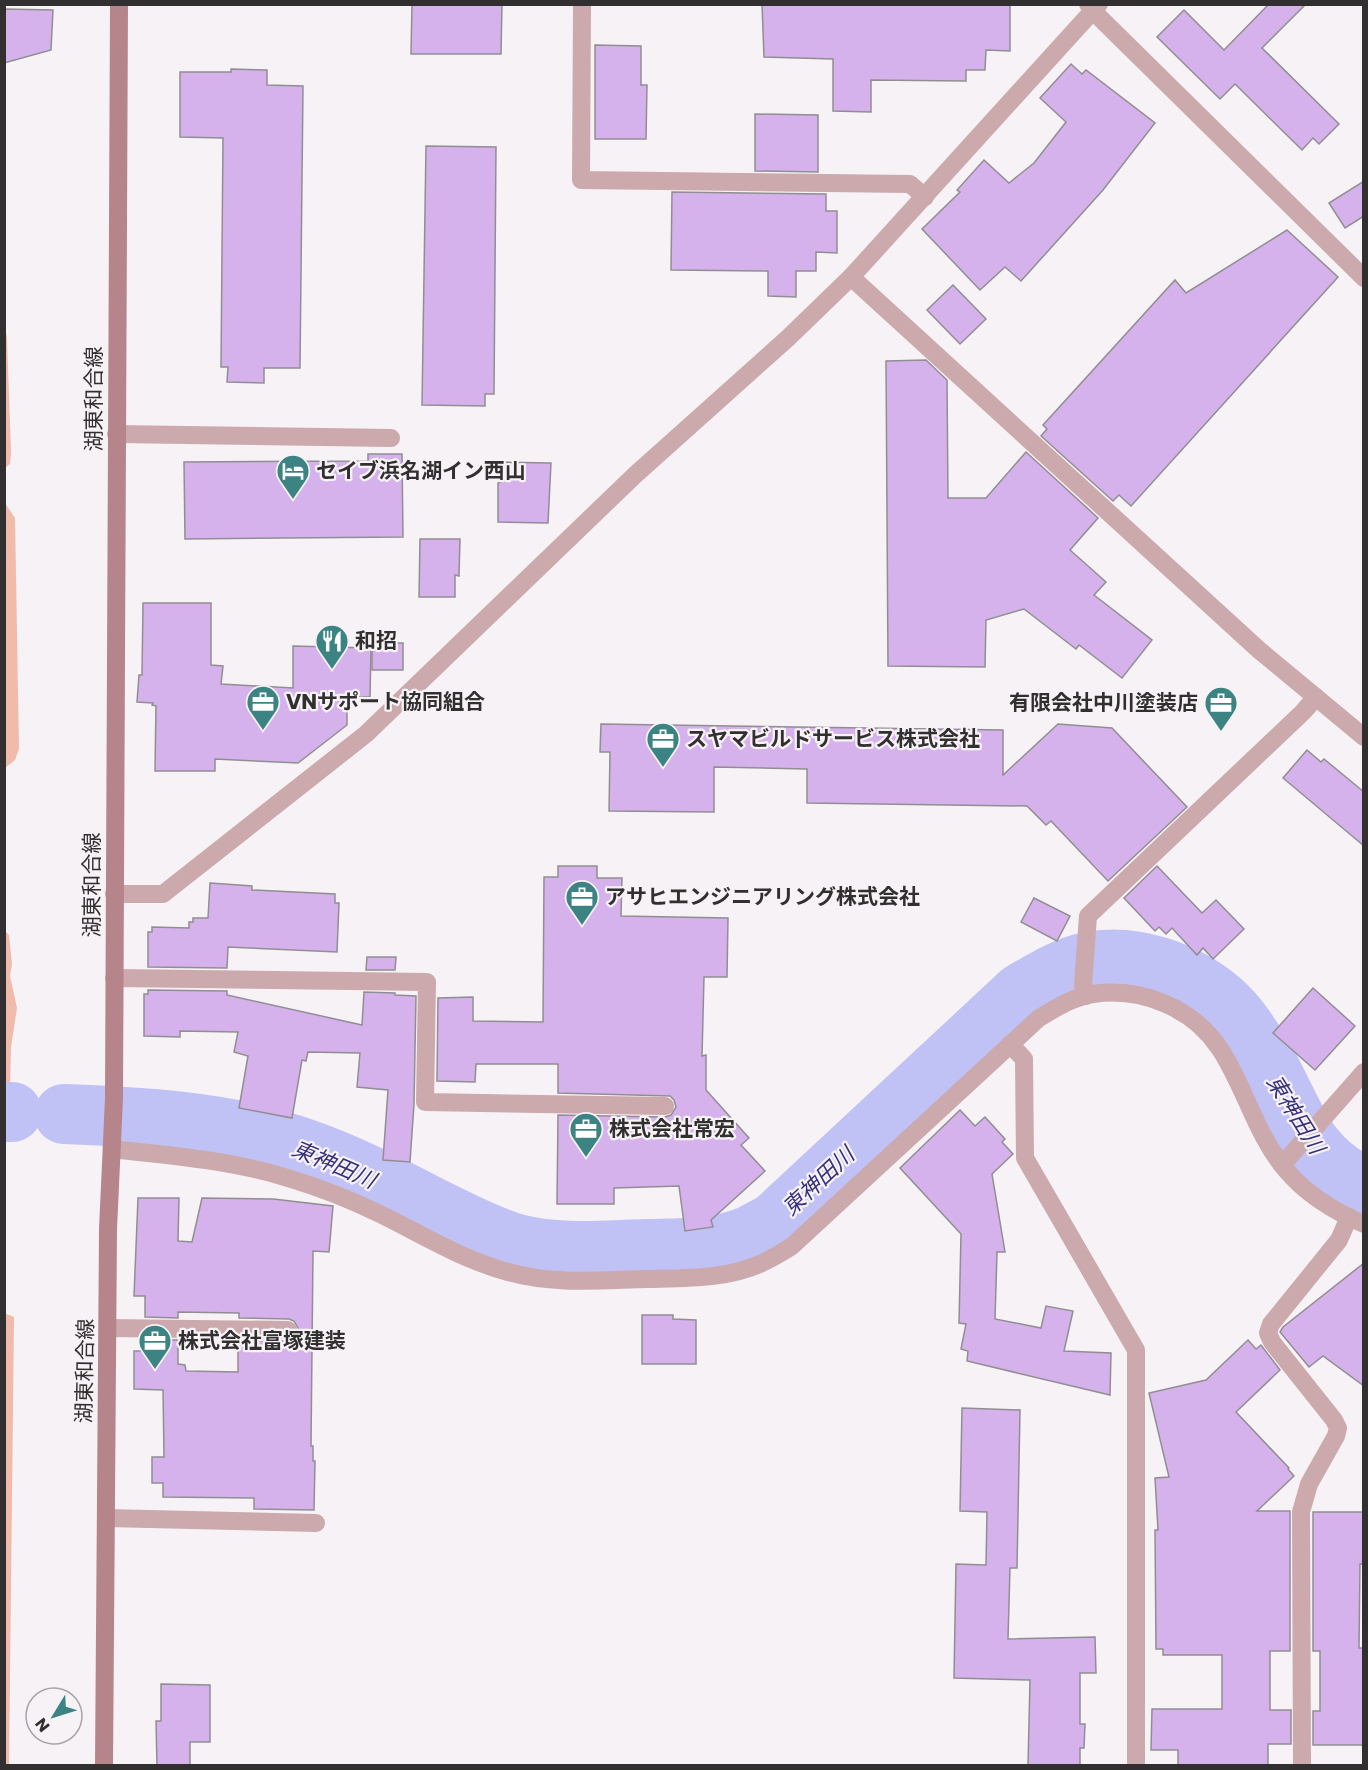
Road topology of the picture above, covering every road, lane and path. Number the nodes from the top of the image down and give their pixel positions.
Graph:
1 (119, 4) edge
2 (582, 4) edge
3 (1093, 7) edge
4 (925, 197) junction
5 (851, 277) junction
6 (1364, 278) edge
7 (116, 434) junction
8 (392, 438) dead end
9 (1316, 697) junction
10 (1364, 737) edge
11 (114, 894) junction
12 (114, 978) junction
13 (1084, 990) junction
14 (1010, 1044) junction
15 (1364, 1072) edge
16 (665, 1106) dead end
17 (112, 1144) junction
18 (1285, 1161) junction
19 (1356, 1221) edge
20 (108, 1328) junction
21 (288, 1330) dead end
22 (106, 1518) junction
23 (316, 1523) dead end
24 (104, 1766) edge
25 (1136, 1766) edge
26 (1302, 1766) edge

1 - 7 main road, 湖東和合線
2 - 4 street
3 - 4 street
3 - 6 street
4 - 5 street
5 - 9 street
5 - 11 street
7 - 8 street
7 - 11 main road, 湖東和合線
9 - 10 street
9 - 13 street
11 - 12 main road, 湖東和合線
12 - 16 street
12 - 17 main road, 湖東和合線
13 - 14 street
13 - 18 street
14 - 17 street
14 - 25 street
15 - 18 street
17 - 20 main road, 湖東和合線
18 - 19 street
19 - 26 street
20 - 21 street
20 - 22 main road, 湖東和合線
22 - 23 street
22 - 24 main road, 湖東和合線

